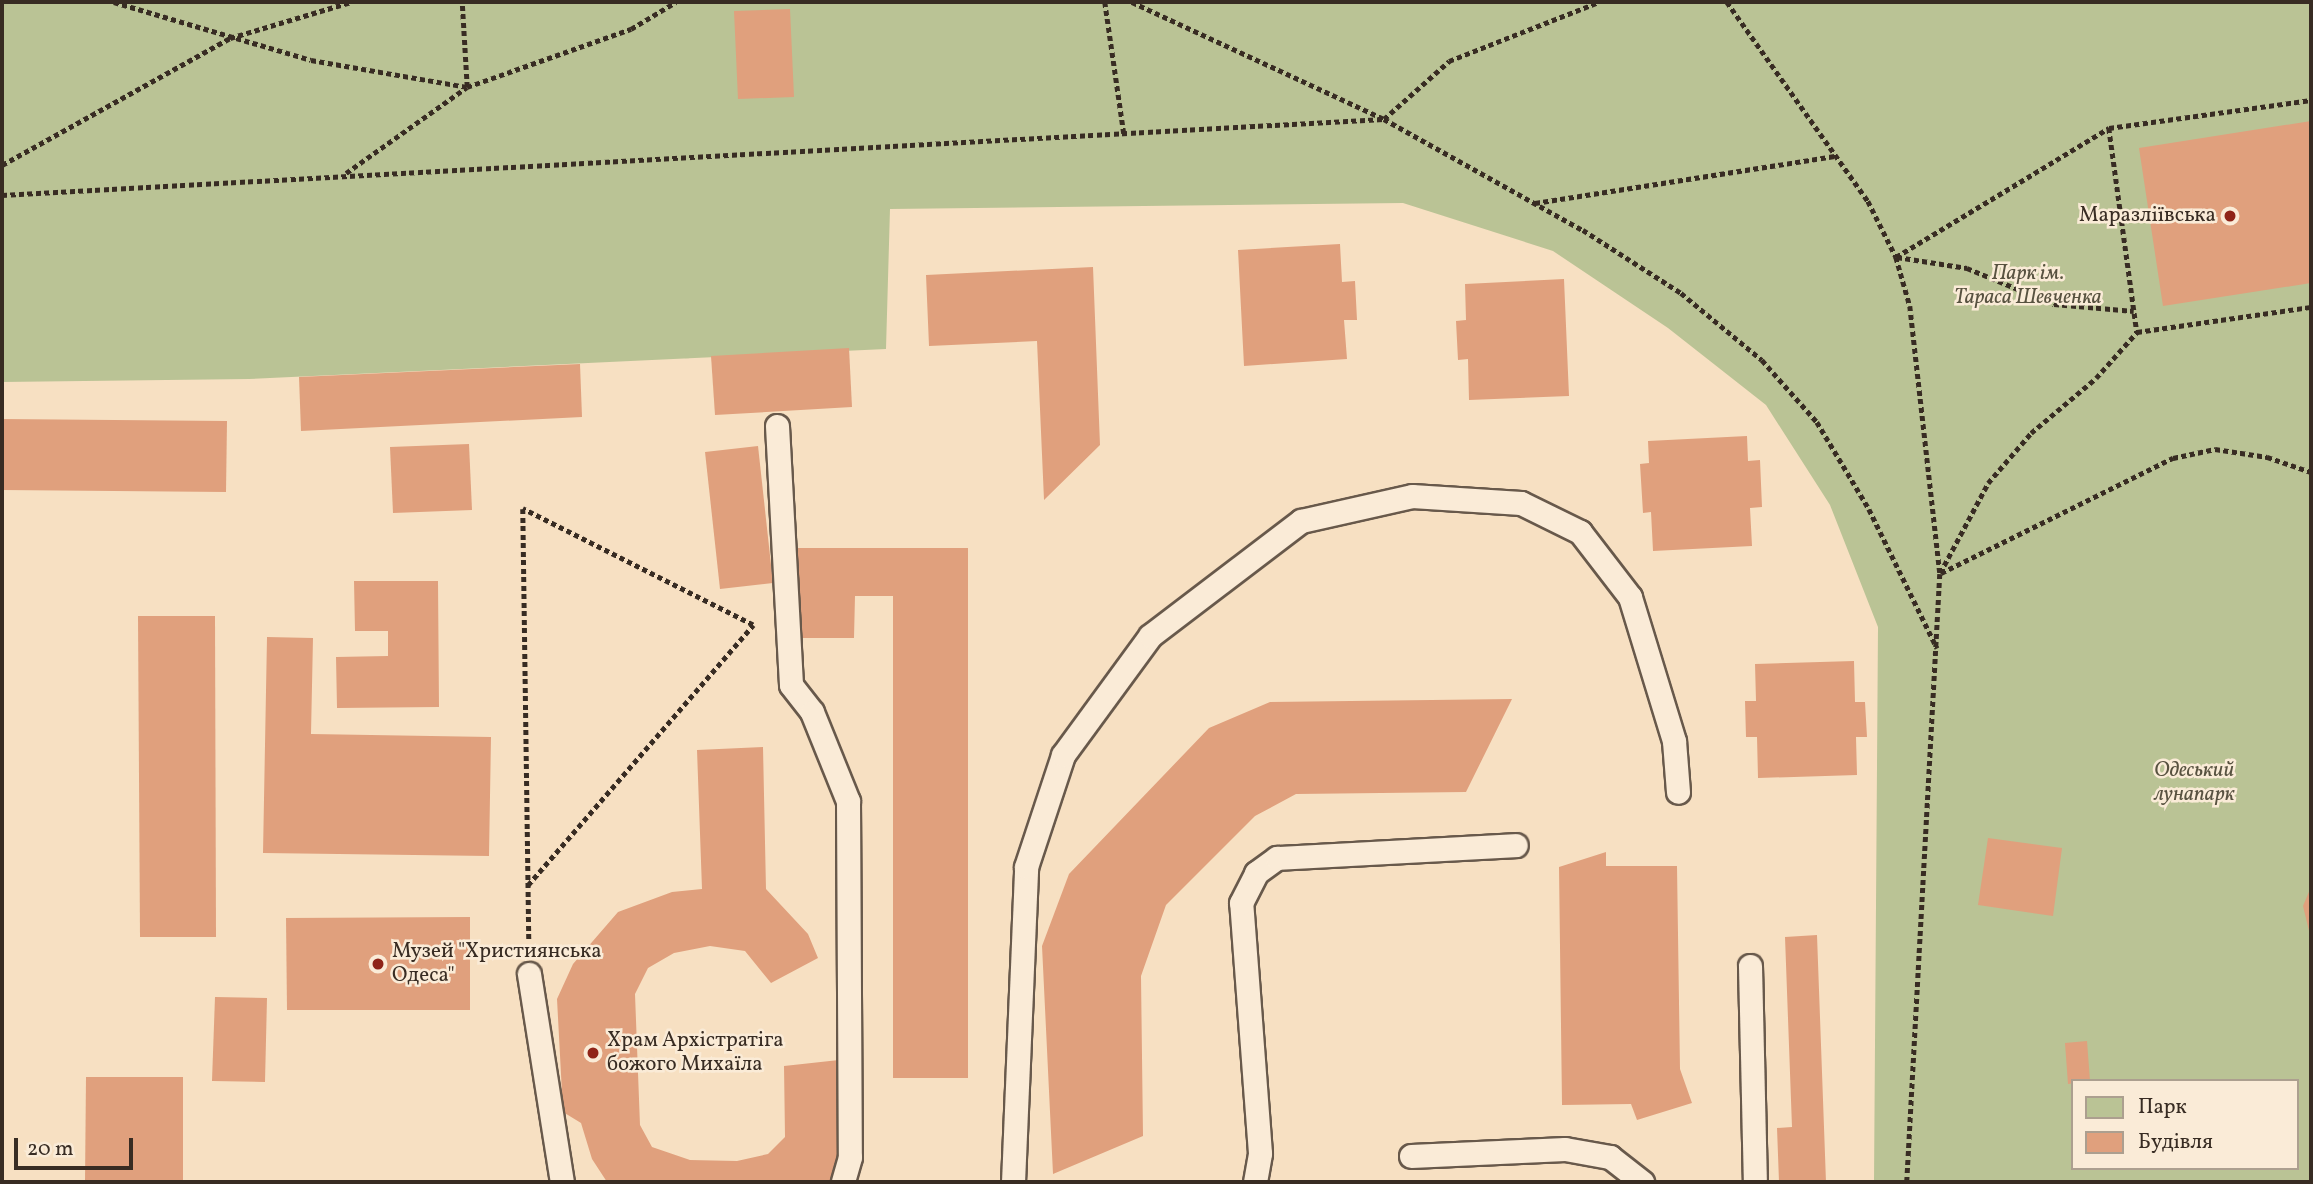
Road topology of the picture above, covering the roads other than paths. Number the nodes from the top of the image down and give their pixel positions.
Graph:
1 (778, 426) dead end
2 (1678, 792) dead end
3 (1516, 845) dead end
4 (1750, 966) dead end
5 (529, 974) dead end
6 (1411, 1156) dead end
7 (562, 1182) edge
8 (843, 1182) edge
9 (1013, 1182) edge
10 (1255, 1182) edge
11 (1642, 1182) edge
12 (1755, 1182) edge

1 - 8 lane
2 - 9 lane
3 - 10 lane
4 - 12 lane
5 - 7 lane
6 - 11 lane

